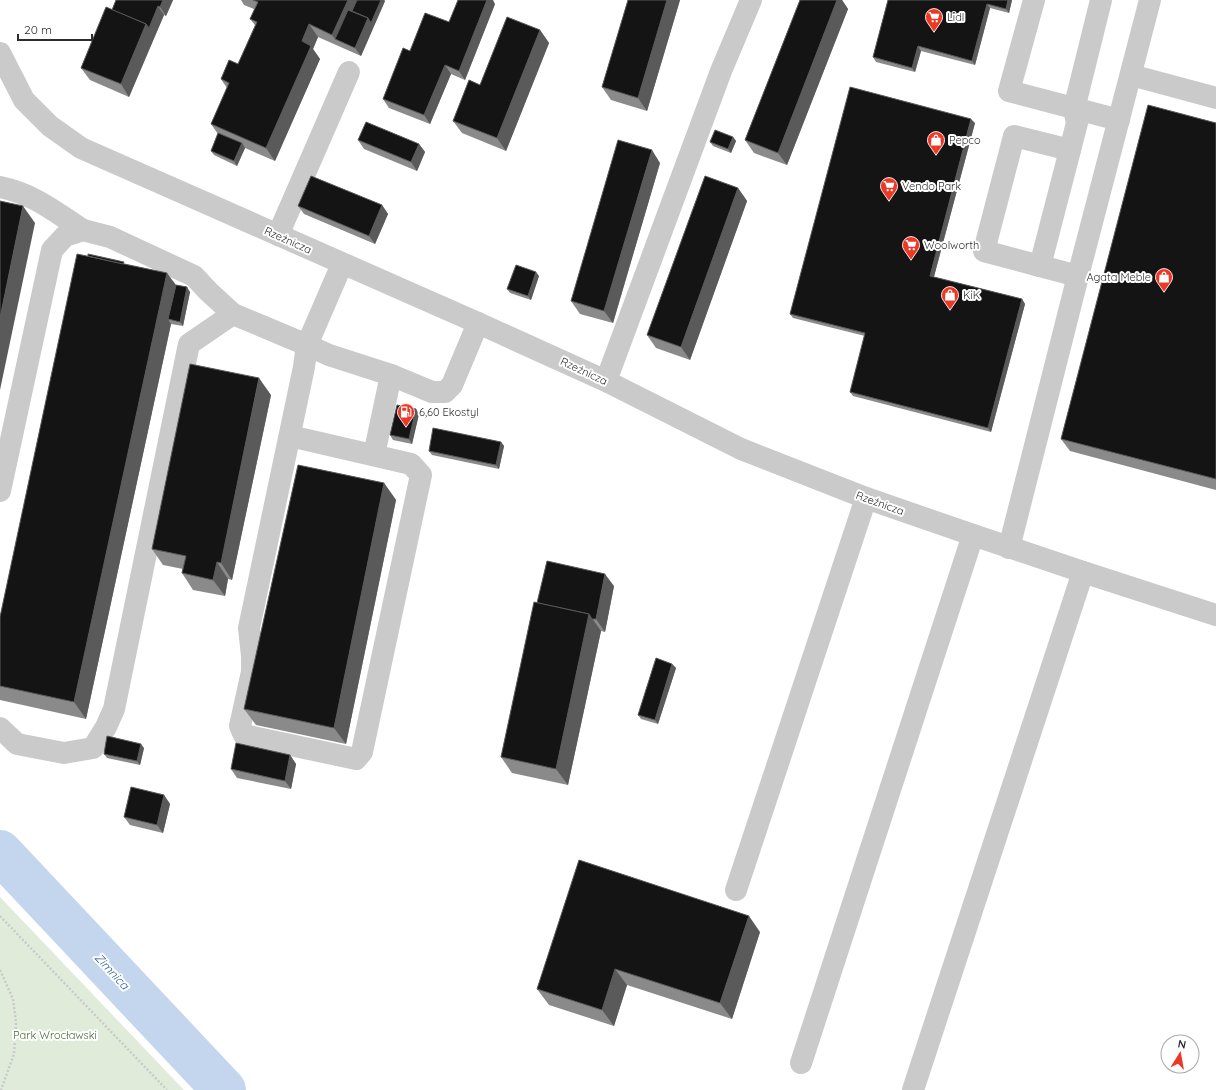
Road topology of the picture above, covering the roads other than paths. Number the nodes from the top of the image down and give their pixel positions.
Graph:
1 (751, 0) edge
2 (1034, 0) edge
3 (1102, 0) edge
4 (1150, 0) edge
5 (0, 53) edge
6 (349, 72) dead end
7 (1131, 75) junction
8 (1216, 98) edge
9 (1074, 109) junction
10 (1120, 120) junction
11 (1070, 150) junction
12 (0, 187) edge
13 (83, 230) junction
14 (278, 235) junction
15 (342, 264) junction
16 (1040, 266) junction
17 (1078, 276) junction
18 (233, 314) junction
19 (478, 323) junction
20 (308, 345) junction
21 (391, 375) junction
22 (606, 381) junction
23 (290, 436) junction
24 (374, 456) junction
25 (0, 491) edge
26 (866, 498) junction
27 (973, 535) junction
28 (1009, 548) junction
29 (1083, 572) junction
30 (1216, 614) edge
31 (0, 728) edge
32 (736, 890) dead end
33 (800, 1063) dead end
34 (913, 1090) edge

1 - 22 street
2 - 9 street
3 - 9 street
4 - 7 street
5 - 14 street, Rzeźnicza
6 - 14 street
7 - 8 street
7 - 10 street
9 - 10 street
9 - 11 street
10 - 17 street
11 - 16 street
11 - 16 street
12 - 13 street
13 - 18 street
13 - 25 street
14 - 15 street, Rzeźnicza
15 - 19 street, Rzeźnicza
15 - 20 street
16 - 17 street
17 - 28 street
18 - 20 street
18 - 31 street
19 - 21 street
19 - 22 street, Rzeźnicza
20 - 21 street
20 - 23 street
21 - 24 street
22 - 26 street, Rzeźnicza
23 - 24 street
23 - 24 street
26 - 27 street, Rzeźnicza
26 - 32 street
27 - 28 street, Rzeźnicza
27 - 33 street
28 - 29 street, Rzeźnicza
29 - 30 street, Rzeźnicza
29 - 34 street

